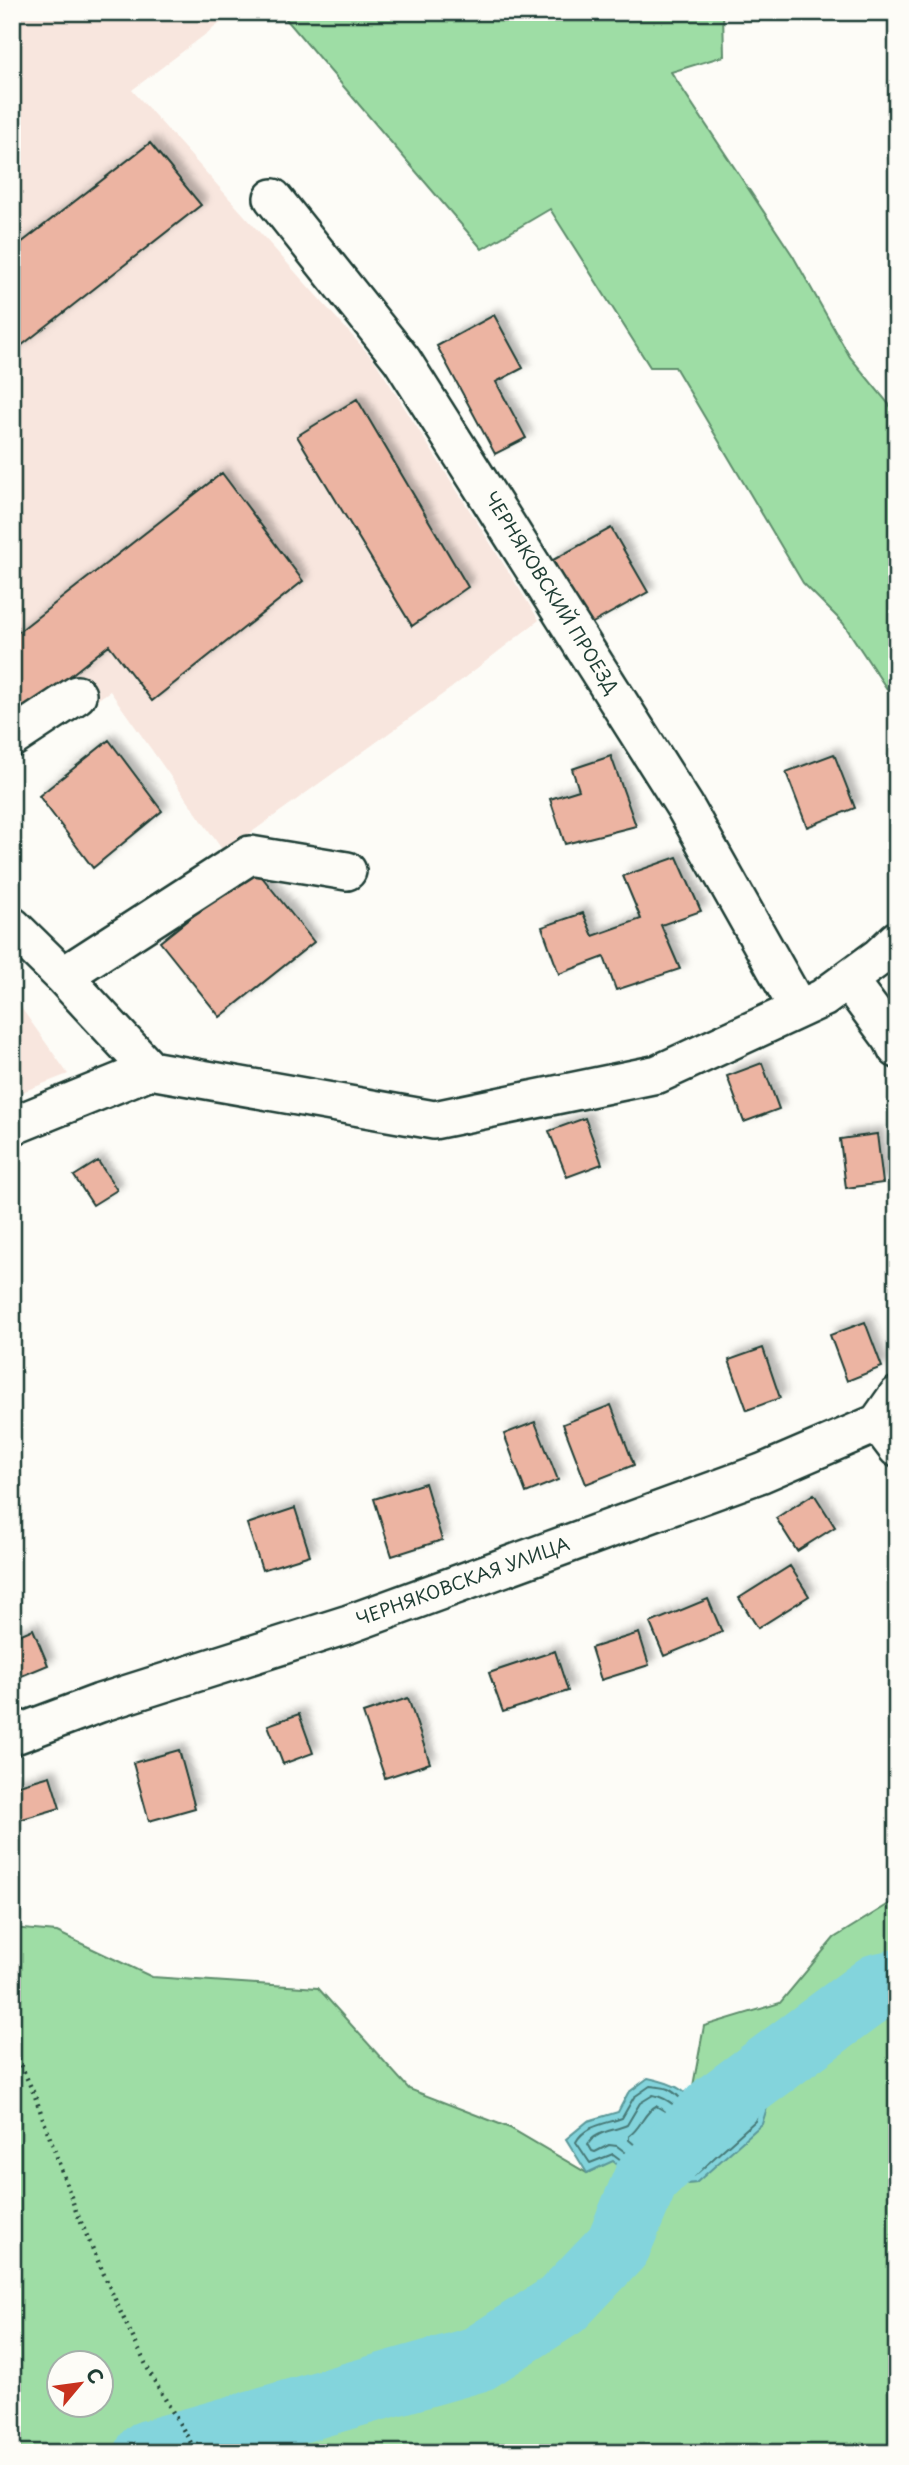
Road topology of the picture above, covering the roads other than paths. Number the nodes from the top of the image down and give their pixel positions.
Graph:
1 (273, 198) dead end
2 (77, 695) dead end
3 (12, 738) edge
4 (347, 871) dead end
5 (15, 933) edge
6 (897, 940) edge
7 (63, 976) junction
8 (848, 980) junction
9 (798, 1008) junction
10 (897, 1049) edge
11 (150, 1070) junction
12 (12, 1126) edge
13 (890, 1422) edge
14 (12, 1736) edge

1 - 9 street, ЧЕРНЯКОВСКИЙ ПРОЕЗД
2 - 3 street
4 - 7 street
5 - 7 street
6 - 8 street
7 - 11 street
8 - 9 street
8 - 10 street
9 - 11 street
11 - 12 street
13 - 14 street, ЧЕРНЯКОВСКАЯ УЛИЦА

